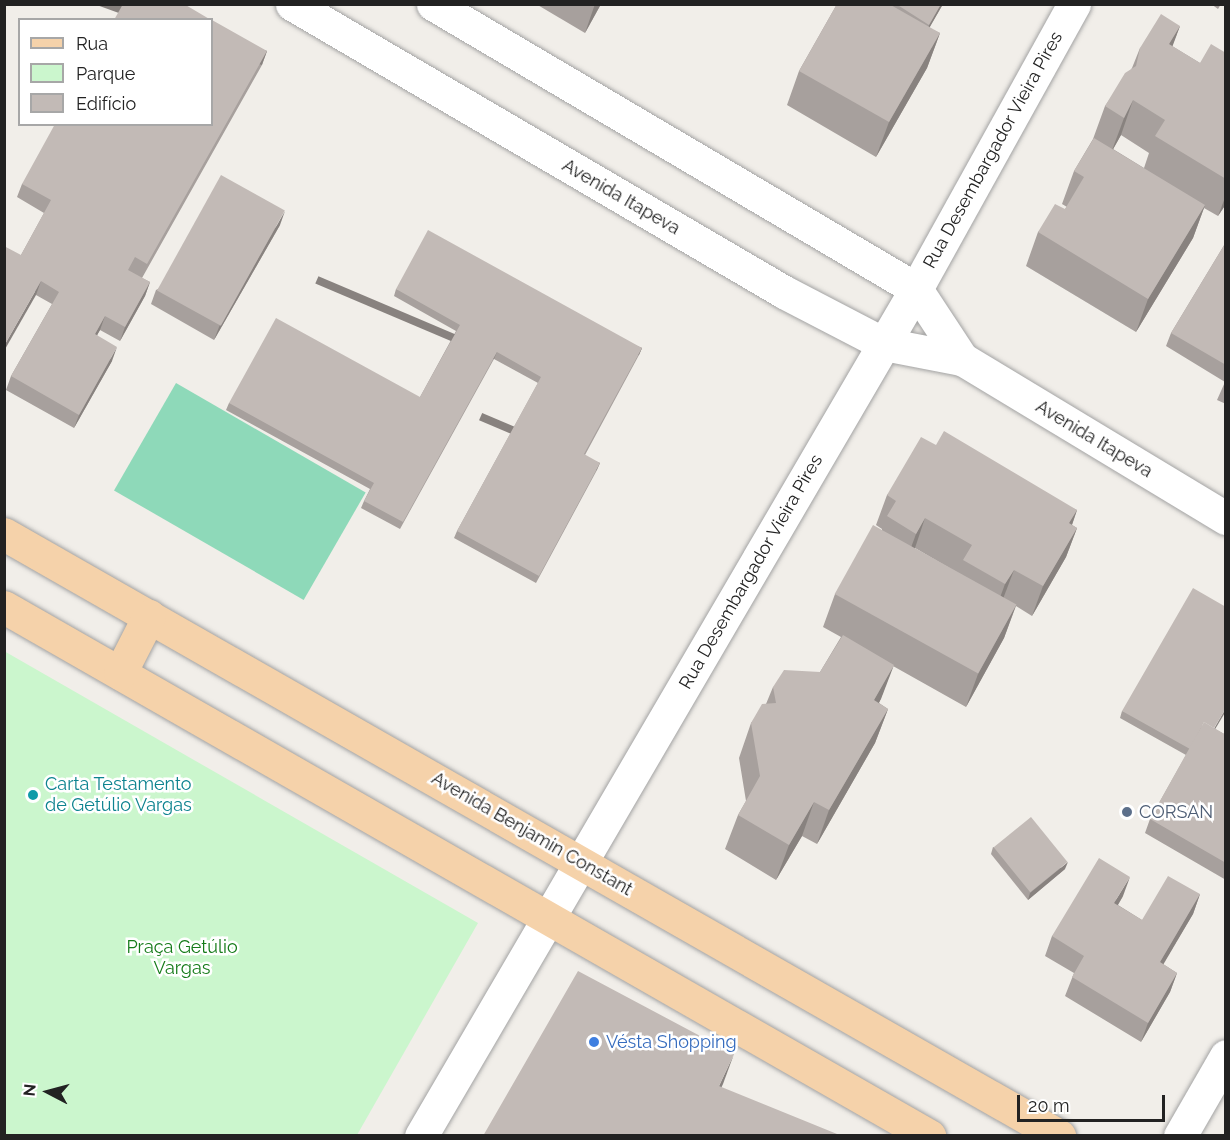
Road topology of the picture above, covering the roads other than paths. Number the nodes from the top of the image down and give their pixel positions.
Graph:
1 (292, 4) edge
2 (433, 4) edge
3 (1074, 4) edge
4 (916, 289) junction
5 (884, 344) junction
6 (962, 359) junction
7 (1226, 518) edge
8 (4, 534) edge
9 (4, 607) edge
10 (149, 616) junction
11 (120, 673) junction
12 (580, 862) junction
13 (548, 918) junction
14 (1226, 1056) edge
15 (421, 1136) edge
16 (929, 1136) edge
17 (1059, 1136) edge
18 (1180, 1136) edge

1 - 5 street, Avenida Itapeva
2 - 4 street, Avenida Itapeva
3 - 4 street, Rua Desembargador Vieira Pires
4 - 5 street, Rua Desembargador Vieira Pires
4 - 6 street, Avenida Itapeva
5 - 6 street, Avenida Itapeva
5 - 12 street, Rua Desembargador Vieira Pires
6 - 7 street, Avenida Itapeva
8 - 10 main road, Avenida Benjamin Constant
9 - 11 main road
10 - 11 main road
10 - 12 main road, Avenida Benjamin Constant
11 - 13 main road
12 - 13 street, Rua Desembargador Vieira Pires
12 - 17 main road, Avenida Benjamin Constant
13 - 15 street, Rua Desembargador Vieira Pires
13 - 16 main road
14 - 18 street

